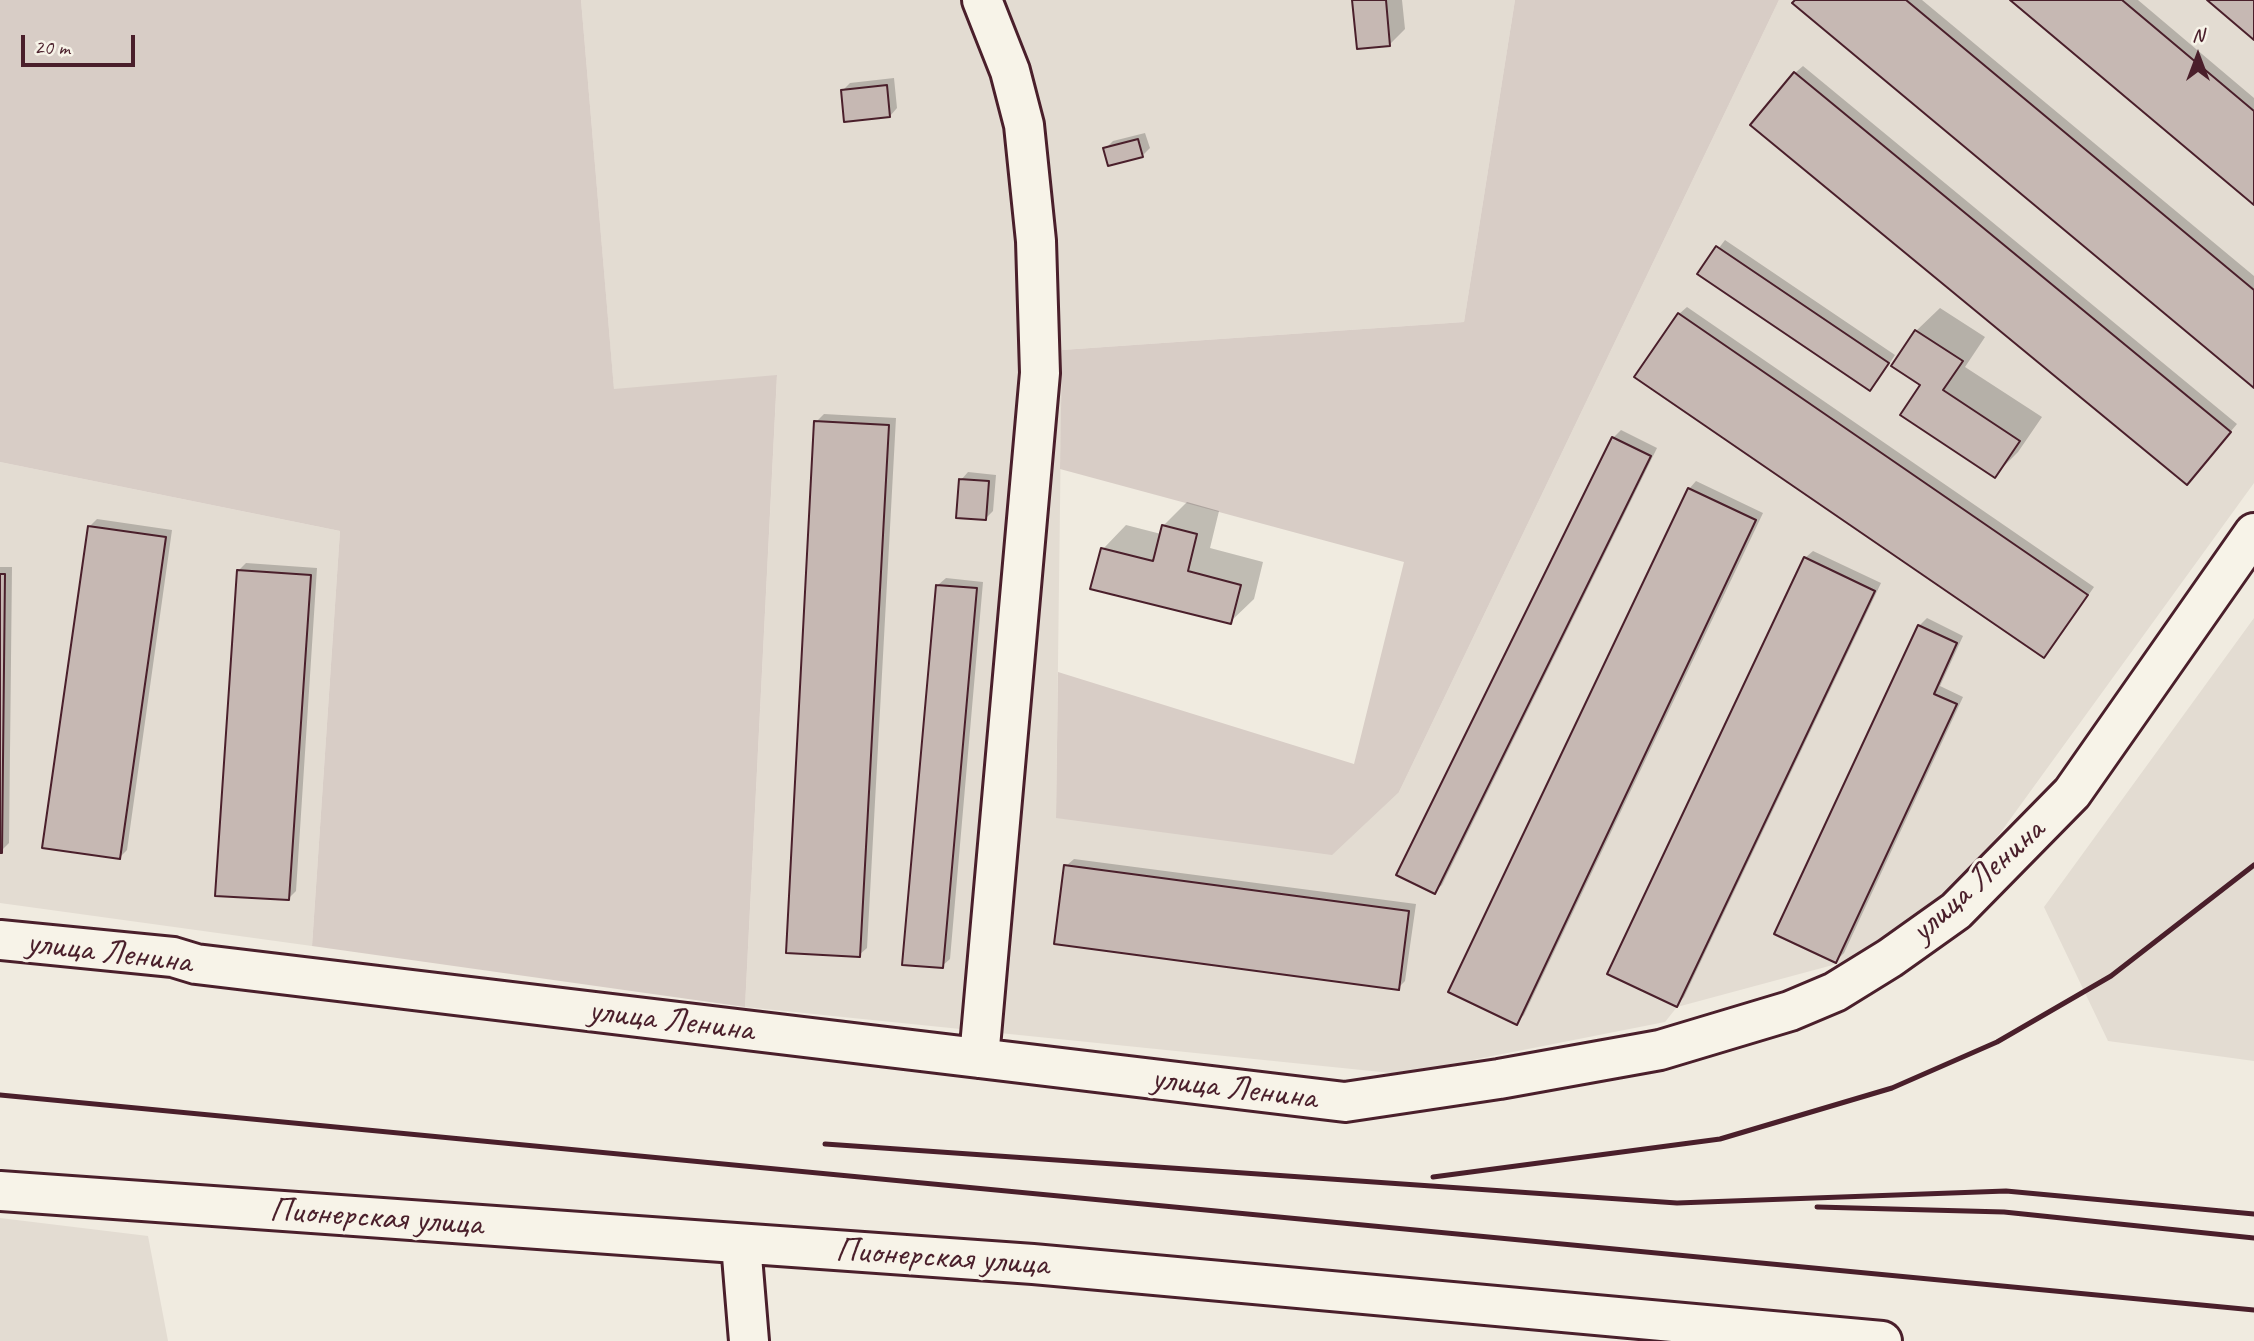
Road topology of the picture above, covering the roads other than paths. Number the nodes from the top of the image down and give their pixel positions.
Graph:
1 (982, 0) edge
2 (2254, 533) edge
3 (0, 940) edge
4 (979, 1058) junction
5 (0, 1191) edge
6 (741, 1244) junction
7 (749, 1341) edge
8 (1882, 1341) edge

1 - 4 street
2 - 4 street, улица Ленина
3 - 4 street, улица Ленина
5 - 6 street, Пионерская улица
6 - 7 street
6 - 8 street, Пионерская улица

